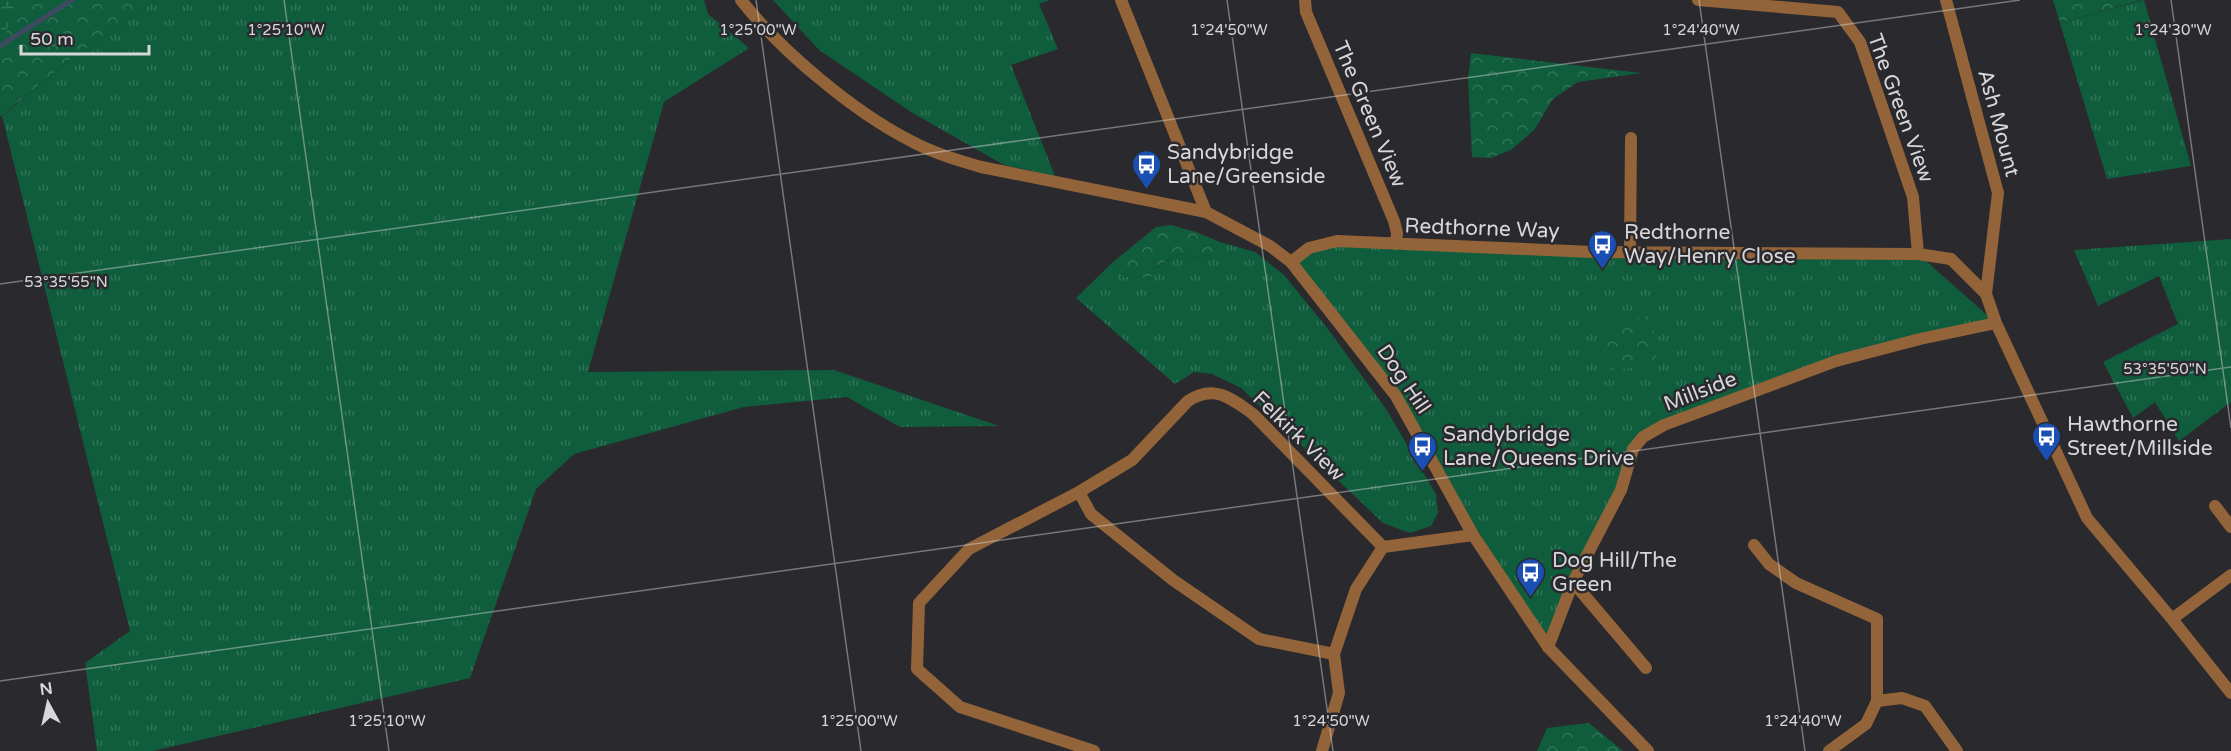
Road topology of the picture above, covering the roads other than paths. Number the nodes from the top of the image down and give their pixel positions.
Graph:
1 (741, 0) edge
2 (1121, 0) edge
3 (1305, 0) edge
4 (1698, 0) edge
5 (1946, 0) edge
6 (1631, 138) dead end
7 (1206, 212) junction
8 (1396, 244) junction
9 (1630, 251) junction
10 (1918, 254) junction
11 (1291, 262) junction
12 (1986, 294) junction
13 (1996, 324) junction
14 (1079, 492) junction
15 (2215, 506) dead end
16 (2231, 527) edge
17 (1473, 535) junction
18 (1754, 545) dead end
19 (1383, 547) junction
20 (2231, 575) edge
21 (1573, 582) junction
22 (2172, 619) junction
23 (1548, 647) junction
24 (1334, 654) junction
25 (1646, 668) dead end
26 (2227, 679) edge
27 (2231, 693) edge
28 (1877, 701) junction
29 (1094, 751) edge
30 (1322, 751) edge
31 (1648, 751) edge
32 (1829, 751) edge
33 (1957, 751) edge

1 - 7 street, Dog Hill
2 - 7 street
3 - 8 street, The Green View
4 - 10 street, The Green View
5 - 12 street, Ash Mount
6 - 9 street
7 - 11 street, Dog Hill
8 - 9 street, Redthorne Way
8 - 11 street, Redthorne Way
9 - 10 street, Redthorne Way
10 - 12 street, Redthorne Way
11 - 17 street, Dog Hill
12 - 13 street
13 - 21 street, Millside
13 - 22 street
14 - 19 street, Felkirk View
14 - 24 street
14 - 29 street, Felkirk View
15 - 16 street
17 - 19 street
17 - 23 street, Dog Hill
18 - 28 street
19 - 24 street
20 - 22 street
21 - 23 street, Millside
21 - 25 street
22 - 26 street
23 - 31 street, Dog Hill
24 - 30 street
26 - 27 street
28 - 32 street
28 - 33 street

